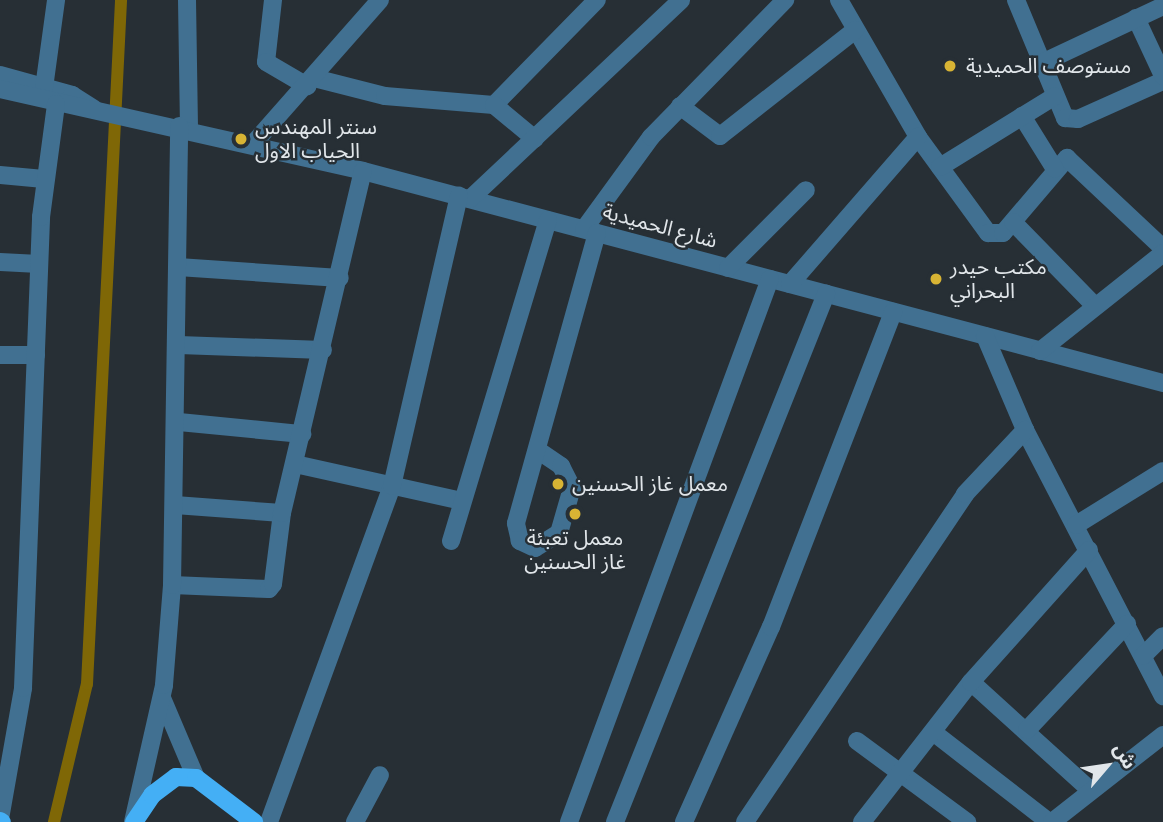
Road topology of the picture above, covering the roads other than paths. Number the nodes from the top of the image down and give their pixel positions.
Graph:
1 (56, 0) edge
2 (187, 0) edge
3 (273, 0) edge
4 (284, 0) edge
5 (380, 0) edge
6 (597, 0) edge
7 (681, 0) edge
8 (785, 0) edge
9 (839, 0) edge
10 (1016, 0) edge
11 (1163, 6) edge
12 (1136, 18) junction
13 (272, 22) junction
14 (855, 30) junction
15 (1042, 63) junction
16 (0, 75) edge
17 (1163, 78) edge
18 (310, 82) junction
19 (44, 88) junction
20 (0, 89) edge
21 (1055, 96) junction
22 (56, 104) junction
23 (494, 105) junction
24 (680, 106) junction
25 (101, 111) junction
26 (1022, 116) junction
27 (184, 126) junction
28 (918, 137) junction
29 (535, 139) junction
30 (253, 144) junction
31 (940, 167) junction
32 (1055, 169) junction
33 (363, 171) junction
34 (0, 175) edge
35 (44, 179) junction
36 (806, 190) dead end
37 (464, 198) junction
38 (548, 220) junction
39 (1013, 222) junction
40 (590, 231) junction
41 (1163, 251) edge
42 (0, 262) edge
43 (39, 264) junction
44 (178, 267) junction
45 (728, 268) junction
46 (340, 278) junction
47 (770, 279) junction
48 (790, 284) junction
49 (826, 294) junction
50 (1094, 305) junction
51 (893, 312) junction
52 (985, 336) junction
53 (179, 345) junction
54 (323, 350) junction
55 (1040, 351) junction
56 (0, 355) edge
57 (36, 355) junction
58 (1160, 379) edge
59 (179, 422) junction
60 (1024, 430) junction
61 (302, 434) junction
62 (539, 451) junction
63 (295, 464) junction
64 (1163, 471) edge
65 (392, 486) junction
66 (463, 501) junction
67 (175, 505) junction
68 (282, 513) junction
69 (1076, 525) junction
70 (451, 541) dead end
71 (1089, 550) junction
72 (172, 585) junction
73 (1127, 624) junction
74 (1163, 636) edge
75 (1143, 656) junction
76 (971, 682) junction
77 (161, 695) junction
78 (1163, 696) edge
79 (1027, 730) junction
80 (933, 732) junction
81 (1163, 735) edge
82 (857, 741) dead end
83 (903, 771) junction
84 (380, 775) dead end
85 (196, 778) junction
86 (1088, 788) junction
87 (1, 821) edge
88 (134, 822) edge
89 (254, 822) edge
90 (269, 822) edge
91 (355, 822) edge
92 (569, 822) edge
93 (615, 822) edge
94 (684, 822) edge
95 (744, 822) edge
96 (862, 822) edge
97 (967, 822) edge
98 (1050, 822) edge

1 - 19 street
2 - 27 street
3 - 13 street
4 - 13 street
5 - 18 street
6 - 23 street
7 - 29 street
8 - 24 street
9 - 14 street
10 - 15 street
11 - 12 street
12 - 15 street
12 - 17 street
13 - 18 street
14 - 24 street
14 - 28 street
15 - 21 street
16 - 19 street
17 - 21 street
18 - 23 street
18 - 30 street
19 - 25 street
20 - 22 street
21 - 26 street
22 - 25 street
22 - 35 street
23 - 29 street
24 - 40 street
25 - 27 street, شارع الحميدية
26 - 31 street
26 - 32 street
27 - 30 street, شارع الحميدية
27 - 44 street
28 - 31 street
28 - 48 street
29 - 37 street
30 - 33 street, شارع الحميدية
31 - 39 street
32 - 39 street
32 - 41 street
33 - 37 street, شارع الحميدية
33 - 46 street
34 - 35 street
35 - 43 street
36 - 45 street
37 - 38 street, شارع الحميدية
37 - 65 street
38 - 40 street, شارع الحميدية
38 - 66 street
39 - 50 street
40 - 45 street, شارع الحميدية
40 - 62 street
41 - 50 street
42 - 43 street
43 - 57 street
44 - 46 street
44 - 53 street
45 - 47 street, شارع الحميدية
46 - 54 street
47 - 48 street, شارع الحميدية
47 - 92 street
48 - 49 street, شارع الحميدية
49 - 51 street, شارع الحميدية
49 - 93 street
50 - 55 street
51 - 52 street, شارع الحميدية
51 - 94 street
52 - 55 street, شارع الحميدية
52 - 60 street
53 - 54 street
53 - 59 street
54 - 61 street
55 - 58 street, شارع الحميدية
56 - 57 street
57 - 87 street
59 - 61 street
59 - 67 street
60 - 69 street
60 - 95 street
61 - 63 street
62 - 62 street
63 - 65 street
63 - 68 street
64 - 69 street
65 - 66 street
65 - 90 street
66 - 70 street
67 - 68 street
67 - 72 street
68 - 72 street
69 - 71 street
71 - 73 street
71 - 76 street
72 - 77 street
73 - 75 street
73 - 79 street
74 - 75 street
75 - 78 street
76 - 79 street
76 - 80 street
77 - 85 street
77 - 88 street
79 - 86 street
80 - 83 street
80 - 98 street
81 - 86 street
82 - 83 street
83 - 96 street
83 - 97 street
84 - 91 street
85 - 88 main road
85 - 89 main road
86 - 98 street

